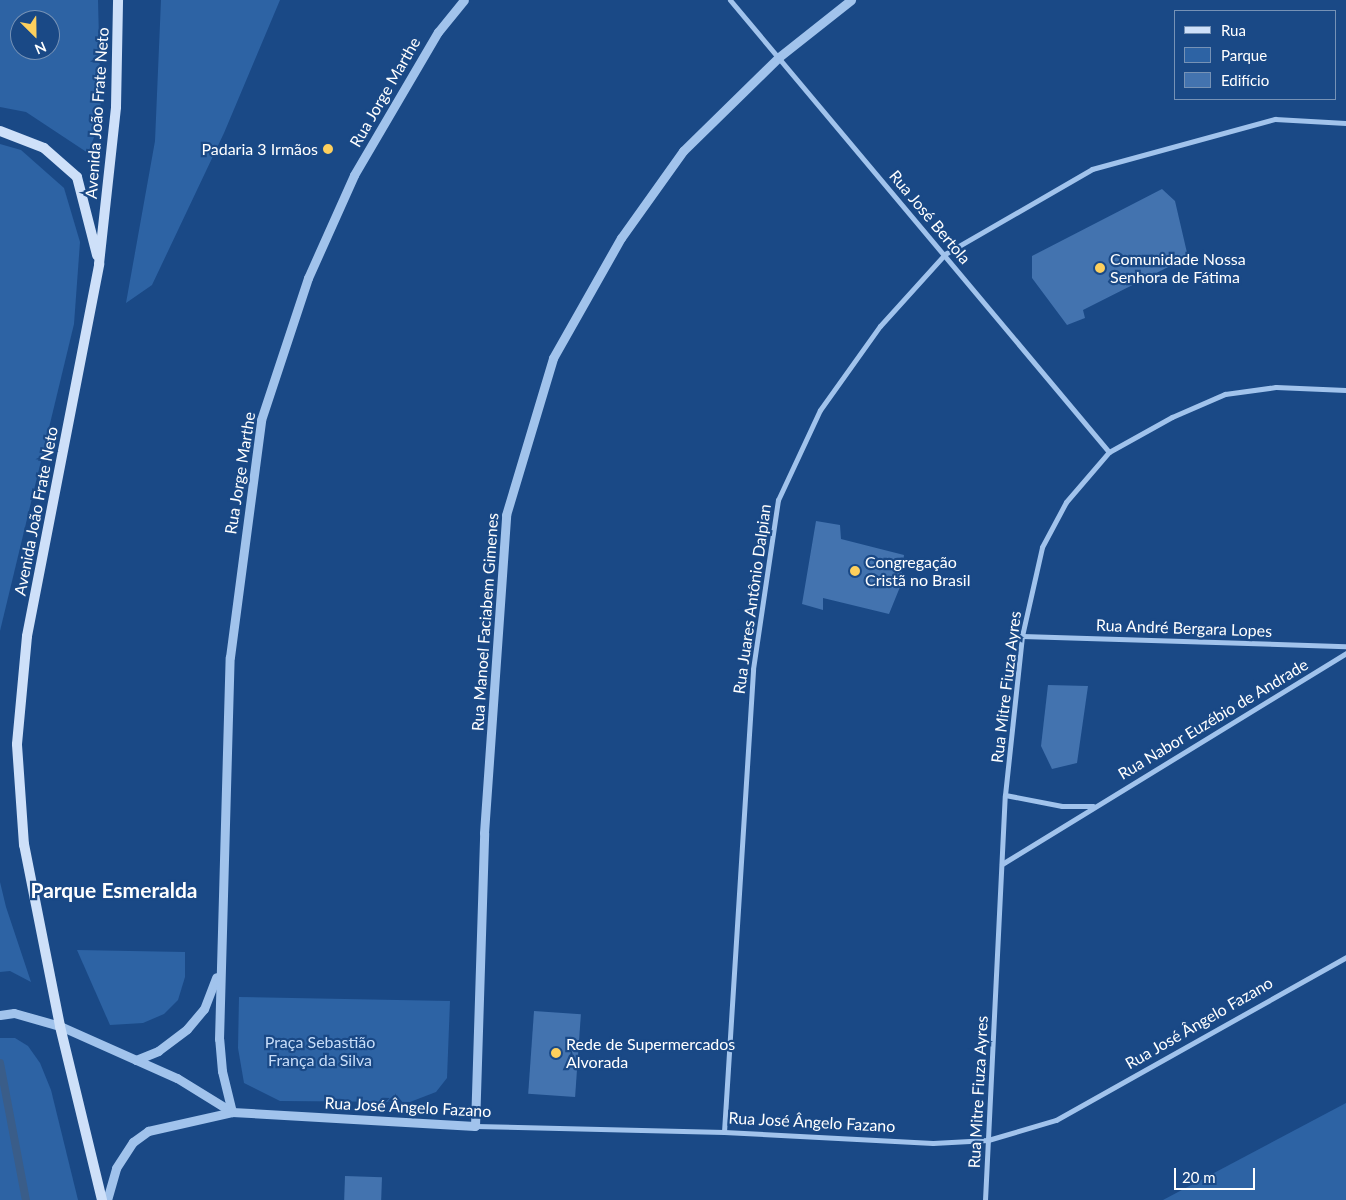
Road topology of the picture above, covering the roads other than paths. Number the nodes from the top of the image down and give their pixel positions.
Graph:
1 (118, 0) edge
2 (464, 0) edge
3 (730, 0) edge
4 (851, 0) edge
5 (780, 57) junction
6 (1346, 123) edge
7 (0, 131) edge
8 (945, 254) junction
9 (99, 264) junction
10 (1346, 390) edge
11 (1109, 452) junction
12 (1022, 636) junction
13 (1346, 646) edge
14 (1346, 654) edge
15 (1005, 795) junction
16 (1094, 806) junction
17 (1002, 864) junction
18 (1346, 957) edge
19 (219, 968) junction
20 (0, 1015) edge
21 (60, 1026) junction
22 (136, 1060) junction
23 (232, 1112) junction
24 (475, 1126) junction
25 (724, 1132) junction
26 (988, 1140) junction
27 (102, 1200) edge
28 (107, 1200) edge
29 (985, 1200) edge

1 - 9 main road, Avenida João Frate Neto
2 - 19 street, Rua Jorge Marthe
3 - 5 street, Rua José Bertola
4 - 5 street, Rua Manoel Faciabem Gimenes
5 - 8 street, Rua José Bertola
5 - 24 street, Rua Manoel Faciabem Gimenes
6 - 8 street, Rua Juares Antônio Dalpian
7 - 9 main road
8 - 11 street, Rua José Bertola
8 - 25 street, Rua Juares Antônio Dalpian
9 - 21 main road, Avenida João Frate Neto
10 - 11 street, Rua Mitre Fiuza Ayres
11 - 12 street, Rua Mitre Fiuza Ayres
12 - 13 street, Rua André Bergara Lopes
12 - 15 street, Rua Mitre Fiuza Ayres
14 - 16 street, Rua Nabor Euzébio de Andrade
15 - 16 street
15 - 17 street, Rua Mitre Fiuza Ayres
16 - 17 street, Rua Nabor Euzébio de Andrade
17 - 26 street, Rua Mitre Fiuza Ayres
18 - 26 street, Rua José Ângelo Fazano
19 - 22 street, Rua Jorge Marthe
19 - 23 street, Rua Jorge Marthe
20 - 21 street, Rua José Ângelo Fazano
21 - 22 street, Rua José Ângelo Fazano
21 - 27 main road, Avenida João Frate Neto
22 - 23 street, Rua José Ângelo Fazano
23 - 24 street, Rua José Ângelo Fazano
23 - 28 street, Rua José Ângelo Fazano
24 - 25 street, Rua José Ângelo Fazano
25 - 26 street, Rua José Ângelo Fazano
26 - 29 street, Rua Mitre Fiuza Ayres

